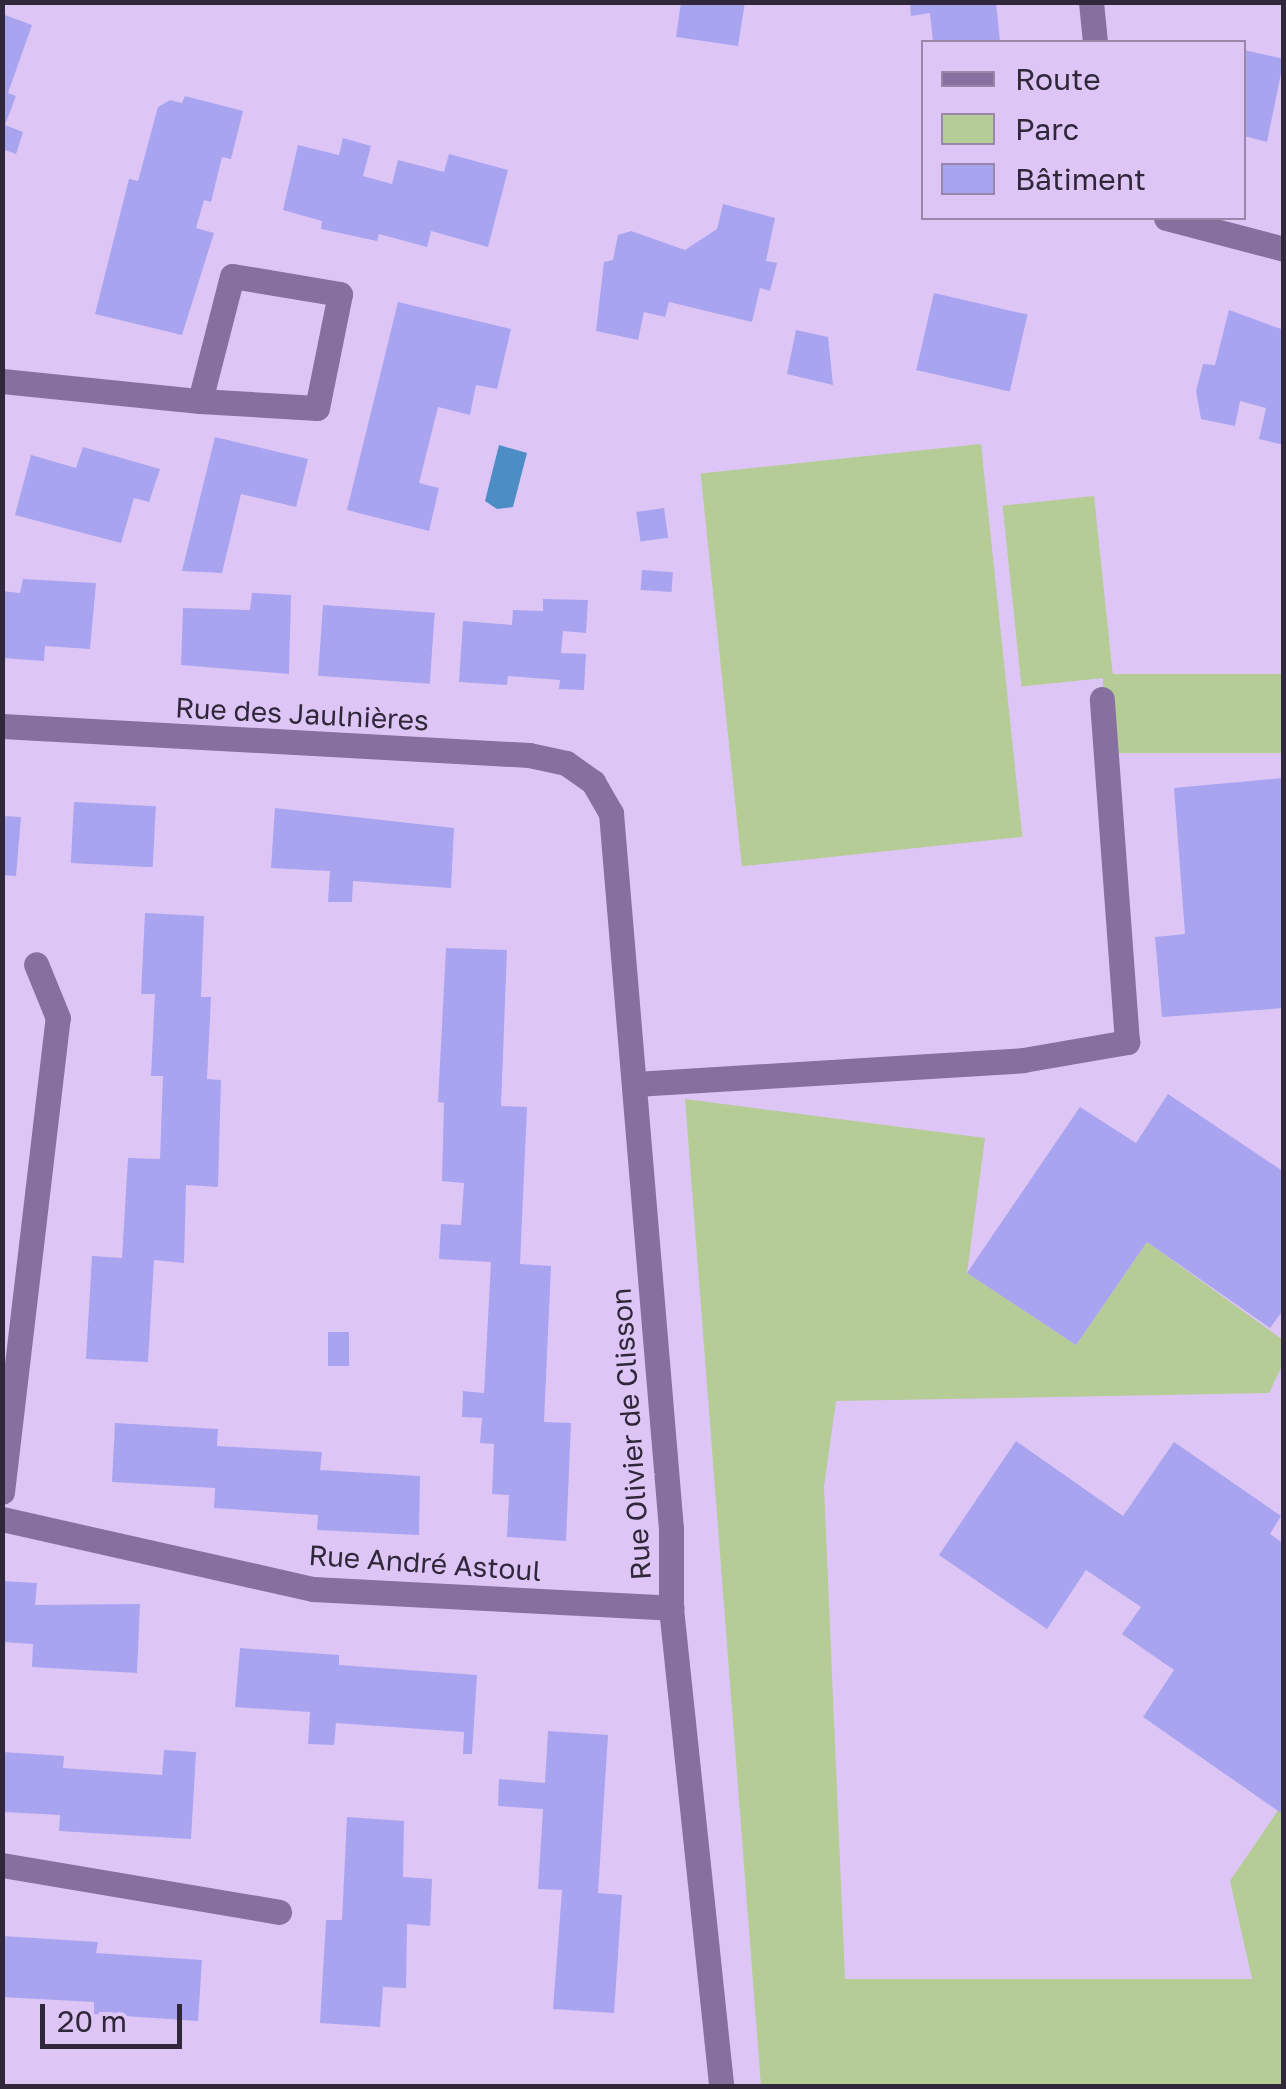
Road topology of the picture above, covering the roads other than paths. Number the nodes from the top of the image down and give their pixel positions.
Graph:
1 (1090, 2) edge
2 (1095, 40) edge
3 (1174, 220) edge
4 (1284, 249) edge
5 (2, 381) edge
6 (200, 401) junction
7 (1102, 699) dead end
8 (2, 726) edge
9 (594, 782) joint
10 (36, 964) dead end
11 (635, 1084) junction
12 (2, 1492) edge
13 (2, 1519) edge
14 (671, 1608) junction
15 (2, 1865) edge
16 (279, 1912) dead end
17 (721, 2086) edge

1 - 2 street
3 - 4 street
5 - 6 street
6 - 6 street
7 - 11 street
8 - 9 street, Rue des Jaulnières
9 - 11 street, Rue Olivier de Clisson
10 - 12 street
11 - 14 street, Rue Olivier de Clisson
13 - 14 street, Rue André Astoul
14 - 17 street, Rue Olivier de Clisson
15 - 16 street

